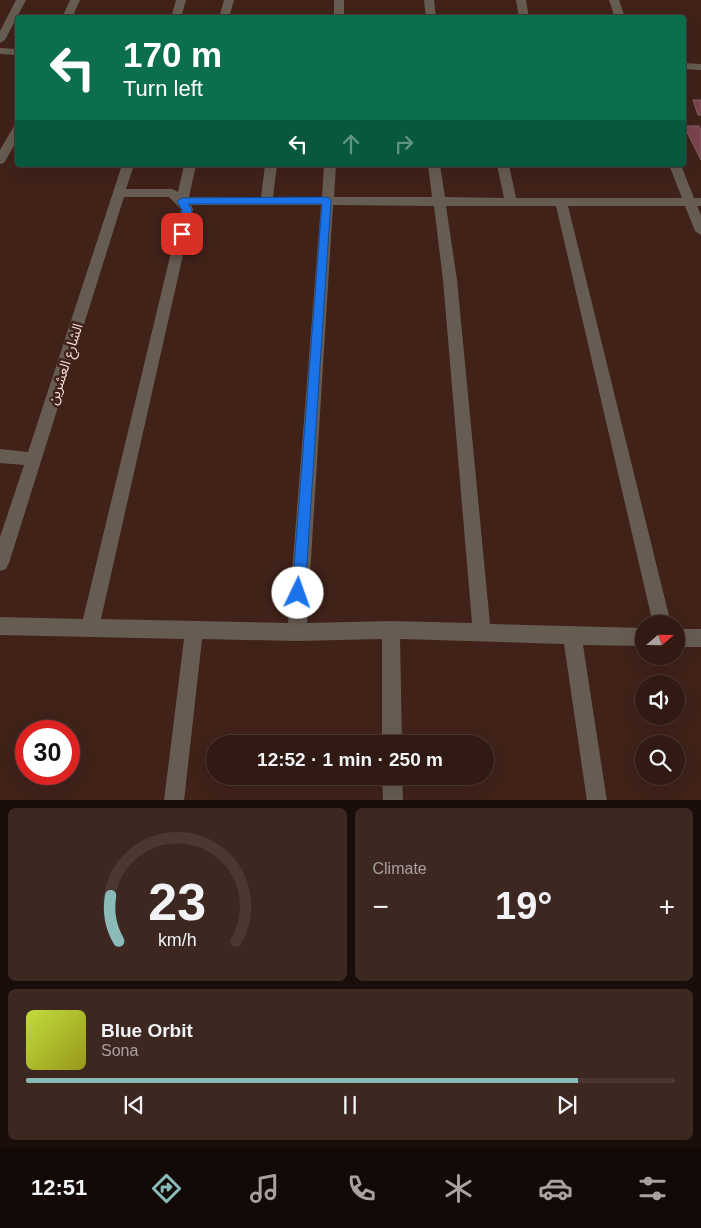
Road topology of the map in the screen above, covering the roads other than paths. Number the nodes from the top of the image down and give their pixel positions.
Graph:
1 (21, 0) edge
2 (75, 0) edge
3 (181, 0) edge
4 (228, 0) edge
5 (339, 0) edge
6 (429, 0) edge
7 (521, 0) edge
8 (614, 0) edge
9 (68, 15) edge
10 (177, 15) edge
11 (225, 15) edge
12 (339, 15) edge
13 (431, 15) edge
14 (524, 15) edge
15 (619, 15) edge
16 (0, 40) edge
17 (0, 51) edge
18 (15, 52) edge
19 (686, 66) edge
20 (701, 67) edge
21 (15, 133) edge
22 (2, 153) edge
23 (127, 167) edge
24 (190, 167) edge
25 (271, 167) edge
26 (330, 167) edge
27 (434, 167) edge
28 (503, 167) edge
29 (675, 167) edge
30 (119, 193) junction
31 (327, 200) junction
32 (440, 200) junction
33 (182, 201) junction
34 (266, 201) junction
35 (511, 202) junction
36 (561, 202) junction
37 (696, 202) edge
38 (701, 231) edge
39 (0, 456) edge
40 (34, 459) junction
41 (4, 534) edge
42 (0, 563) edge
43 (660, 615) edge
44 (0, 626) edge
45 (90, 628) junction
46 (194, 630) junction
47 (391, 630) junction
48 (297, 632) junction
49 (482, 632) junction
50 (572, 634) junction
51 (635, 637) edge
52 (685, 638) edge
53 (701, 638) edge
54 (392, 735) edge
55 (392, 785) edge
56 (174, 800) edge
57 (393, 800) edge
58 (598, 800) edge

1 - 16 street
2 - 9 street
3 - 10 street
4 - 11 street
5 - 12 street
6 - 13 street
7 - 14 street
8 - 15 street
17 - 18 street
19 - 20 street
21 - 22 street
23 - 30 street, الشارع العشرين
24 - 33 street
25 - 34 street
26 - 31 street
27 - 32 street
28 - 35 street
29 - 37 street
30 - 33 street
30 - 40 street, الشارع العشرين
31 - 32 street
31 - 34 street
31 - 48 street
32 - 35 street
32 - 49 street
33 - 34 street
33 - 45 street
35 - 36 street
36 - 37 street
36 - 43 street
37 - 38 street
39 - 40 street
40 - 41 street, الشارع العشرين
41 - 42 street, الشارع العشرين
44 - 45 street
45 - 46 street
46 - 48 street
46 - 56 street
47 - 48 street
47 - 49 street
47 - 54 street
49 - 50 street
50 - 51 street
50 - 58 street
52 - 53 street
55 - 57 street

